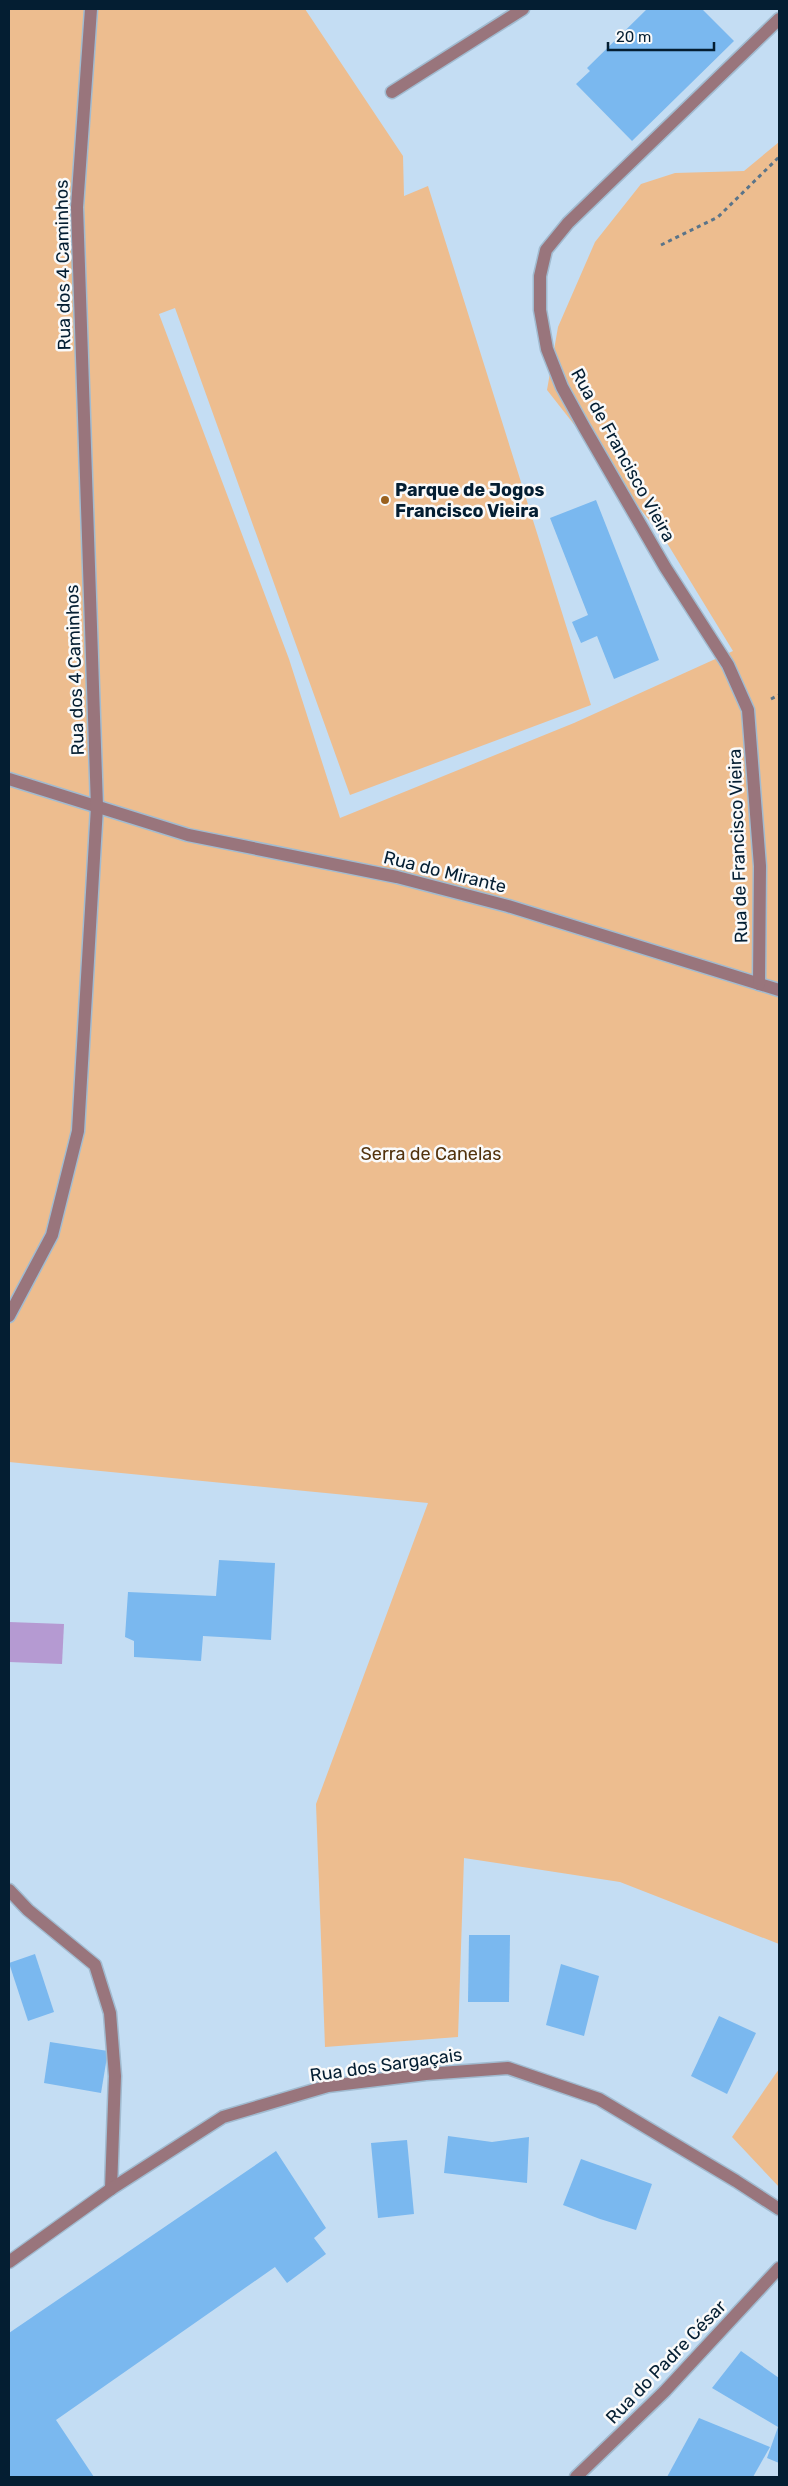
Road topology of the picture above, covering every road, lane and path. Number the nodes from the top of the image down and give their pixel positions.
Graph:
1 (91, 9) edge
2 (524, 9) edge
3 (779, 19) edge
4 (392, 92) dead end
5 (779, 157) edge
6 (660, 245) dead end
7 (9, 779) edge
8 (97, 807) junction
9 (759, 984) junction
10 (779, 990) edge
11 (9, 1316) edge
12 (9, 1890) edge
13 (112, 2189) junction
14 (779, 2209) edge
15 (9, 2262) edge
16 (779, 2268) edge
17 (576, 2477) edge

1 - 8 street, Rua dos 4 Caminhos
2 - 4 street
3 - 9 street, Rua de Francisco Vieira
5 - 6 path
7 - 8 street, Rua do Mirante
8 - 9 street, Rua do Mirante
8 - 11 street, Rua dos 4 Caminhos
9 - 10 street, Rua do Mirante
12 - 13 street
13 - 14 street, Rua dos Sargaçais
13 - 15 street, Rua dos Sargaçais
16 - 17 street, Rua do Padre César

